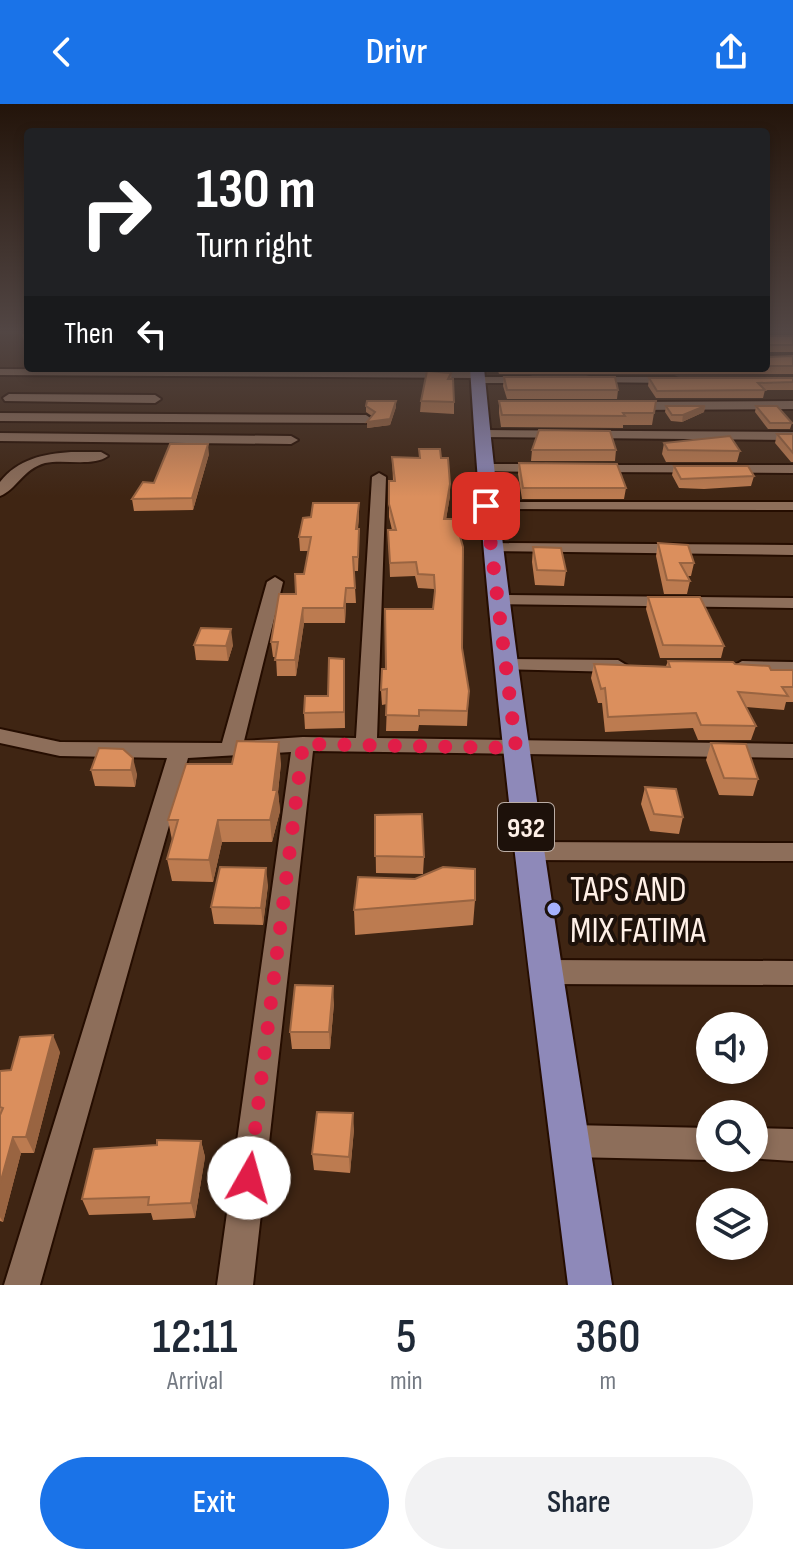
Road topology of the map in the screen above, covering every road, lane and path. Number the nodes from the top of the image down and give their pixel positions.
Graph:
1 (163, 387) edge
2 (371, 387) edge
3 (513, 387) edge
4 (481, 395) edge
5 (9, 398) dead end
6 (155, 399) junction
7 (793, 405) edge
8 (609, 406) edge
9 (0, 417) edge
10 (142, 419) junction
11 (366, 419) edge
12 (793, 436) edge
13 (0, 437) edge
14 (129, 439) junction
15 (291, 440) dead end
16 (101, 456) dead end
17 (483, 468) junction
18 (561, 468) edge
19 (576, 469) edge
20 (793, 469) edge
21 (379, 477) dead end
22 (0, 492) edge
23 (486, 506) junction
24 (793, 506) edge
25 (491, 548) junction
26 (793, 550) edge
27 (275, 582) dead end
28 (498, 600) junction
29 (793, 603) edge
30 (506, 665) junction
31 (634, 666) edge
32 (729, 667) edge
33 (793, 668) edge
34 (0, 736) edge
35 (303, 744) junction
36 (366, 746) junction
37 (516, 748) junction
38 (231, 749) junction
39 (180, 750) junction
40 (793, 751) edge
41 (529, 851) junction
42 (793, 852) edge
43 (546, 972) junction
44 (793, 973) edge
45 (570, 1141) junction
46 (696, 1144) edge
47 (768, 1144) edge
48 (793, 1145) edge
49 (22, 1285) edge
50 (235, 1285) edge
51 (590, 1285) edge

1 - 6 street
2 - 4 street
3 - 4 street
4 - 12 street
4 - 17 main road, 932
5 - 6 street
6 - 10 street
7 - 8 street
9 - 10 street
10 - 11 street
10 - 14 street
13 - 14 street
14 - 15 street
16 - 22 street
17 - 18 street
17 - 23 main road, 932
19 - 20 street
21 - 36 street
23 - 24 street
23 - 25 main road, 932
25 - 26 street
25 - 28 main road, 932
27 - 38 street
28 - 29 street
28 - 30 main road, 932
30 - 31 street
30 - 37 main road, 932
32 - 33 street
34 - 39 street
35 - 36 street
35 - 38 street
35 - 50 street
36 - 37 street
37 - 40 street
37 - 41 main road, 932
38 - 39 street
39 - 49 street
41 - 42 street
41 - 43 main road, 932
43 - 44 street
43 - 45 main road, 932
45 - 46 street
45 - 51 main road, 932
47 - 48 street

